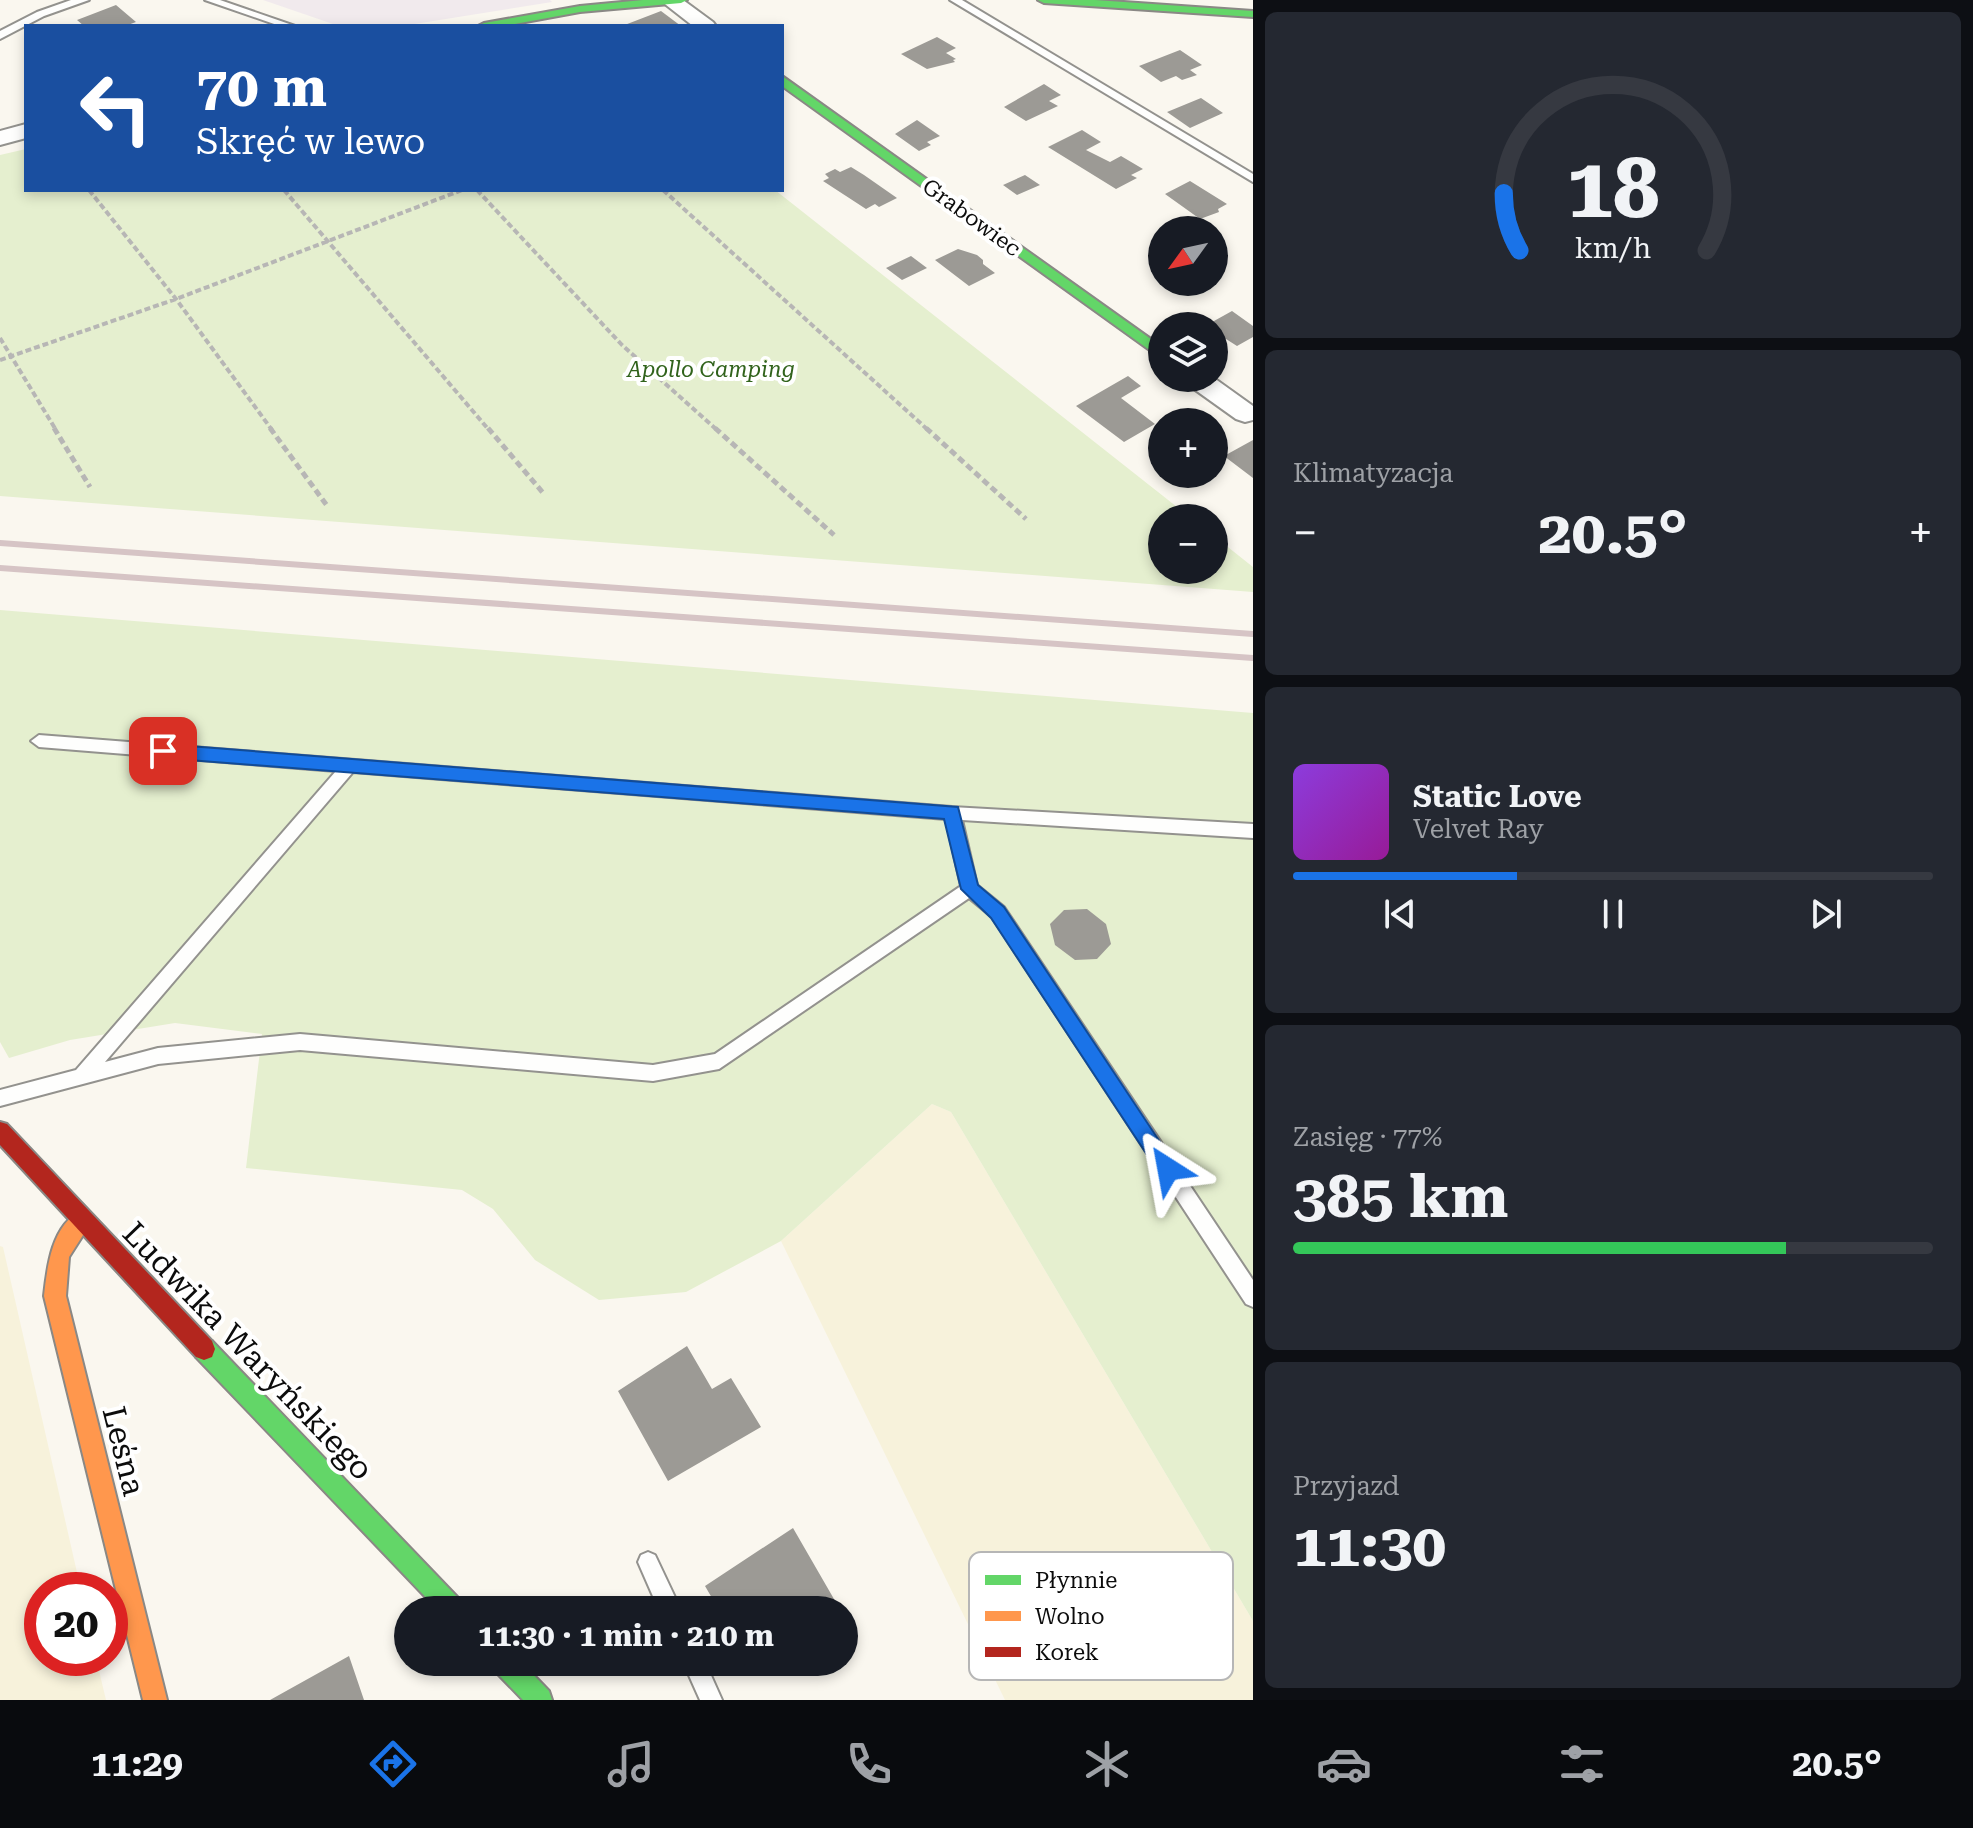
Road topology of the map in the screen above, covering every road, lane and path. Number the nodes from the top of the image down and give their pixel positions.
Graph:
1 (84, 0) edge
2 (210, 0) edge
3 (681, 0) edge
4 (955, 0) edge
5 (1044, 0) edge
6 (671, 1) edge
7 (1253, 14) edge
8 (284, 24) edge
9 (495, 24) edge
10 (703, 24) edge
11 (0, 36) edge
12 (784, 81) edge
13 (24, 132) edge
14 (0, 138) edge
15 (1253, 179) edge
16 (91, 192) edge
17 (286, 192) edge
18 (457, 192) edge
19 (479, 192) edge
20 (665, 192) edge
21 (330, 241) junction
22 (176, 299) junction
23 (0, 338) edge
24 (1148, 344) edge
25 (11, 356) junction
26 (0, 360) edge
27 (1216, 392) edge
28 (1245, 413) dead end
29 (90, 487) dead end
30 (544, 494) dead end
31 (328, 507) dead end
32 (1026, 519) dead end
33 (834, 535) dead end
34 (39, 741) dead end
35 (349, 766) junction
36 (952, 813) junction
37 (1253, 831) edge
38 (970, 889) junction
39 (82, 1076) junction
40 (0, 1098) edge
41 (0, 1131) edge
42 (82, 1221) junction
43 (1253, 1297) edge
44 (648, 1562) dead end
45 (441, 1596) edge
46 (664, 1596) edge
47 (517, 1676) edge
48 (700, 1676) edge
49 (155, 1700) edge
50 (540, 1700) edge
51 (711, 1700) edge

1 - 11 lane
2 - 8 lane
3 - 6 street
4 - 15 lane
5 - 7 street
6 - 9 street
6 - 10 street
12 - 24 street, Grabowiec
13 - 14 street
16 - 22 path
17 - 21 path
18 - 21 path
19 - 33 path
20 - 32 path
21 - 22 path
21 - 30 path
22 - 25 path
22 - 31 path
23 - 25 path
25 - 26 path
25 - 29 path
27 - 28 street
34 - 35 lane
35 - 36 lane
35 - 39 lane
36 - 37 lane
36 - 38 lane
38 - 39 lane
38 - 43 lane
39 - 40 lane
41 - 42 street, Ludwika Waryńskiego
42 - 45 street, Ludwika Waryńskiego
42 - 49 street, Leśna
44 - 46 lane
47 - 50 street
48 - 51 lane

